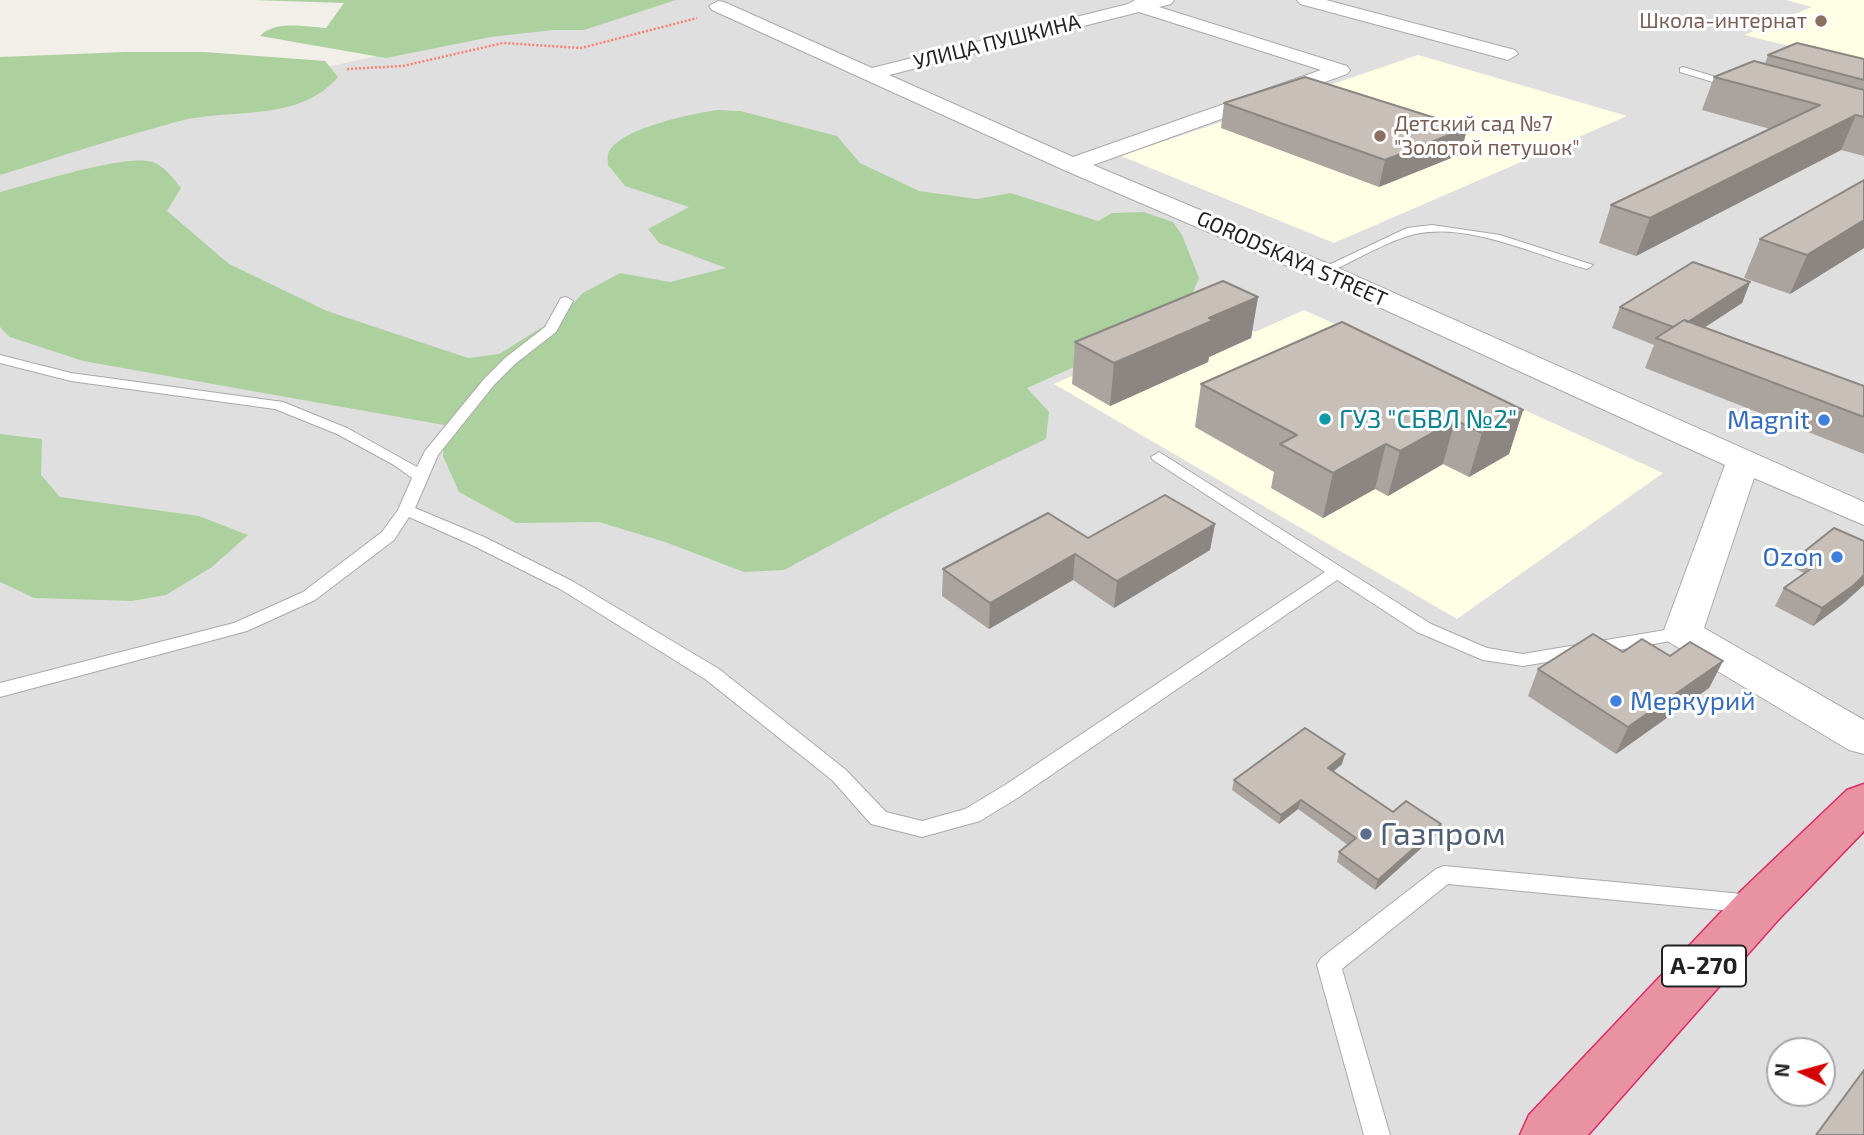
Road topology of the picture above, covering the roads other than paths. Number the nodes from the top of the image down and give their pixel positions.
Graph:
1 (1118, 0) edge
2 (1165, 0) edge
3 (1306, 0) edge
4 (732, 6) edge
5 (1140, 6) junction
6 (1508, 54) dead end
7 (1683, 71) dead end
8 (870, 74) junction
9 (1748, 89) edge
10 (1072, 165) junction
11 (1587, 265) dead end
12 (1322, 271) junction
13 (566, 301) dead end
14 (0, 359) edge
15 (1159, 457) dead end
16 (1743, 462) junction
17 (422, 478) junction
18 (406, 510) junction
19 (1864, 515) edge
20 (1337, 572) junction
21 (1683, 633) junction
22 (0, 690) edge
23 (1864, 739) edge
24 (1864, 802) edge
25 (1760, 905) junction
26 (1377, 1135) edge
27 (1550, 1135) edge

1 - 5 street
2 - 5 street, УЛИЦА ПУШКИНА
3 - 6 street
4 - 8 street, GORODSKAYA STREET
5 - 8 street, УЛИЦА ПУШКИНА
5 - 10 street
7 - 9 lane
8 - 10 street, GORODSKAYA STREET
10 - 12 street, GORODSKAYA STREET
11 - 12 lane
12 - 16 street, GORODSKAYA STREET
13 - 17 lane
14 - 17 lane
15 - 20 lane
16 - 19 street, GORODSKAYA STREET
16 - 21 street
17 - 18 lane
18 - 20 lane
18 - 22 lane
20 - 21 lane
21 - 23 street
24 - 25 highway, А-270
25 - 26 lane
25 - 27 highway, А-270

